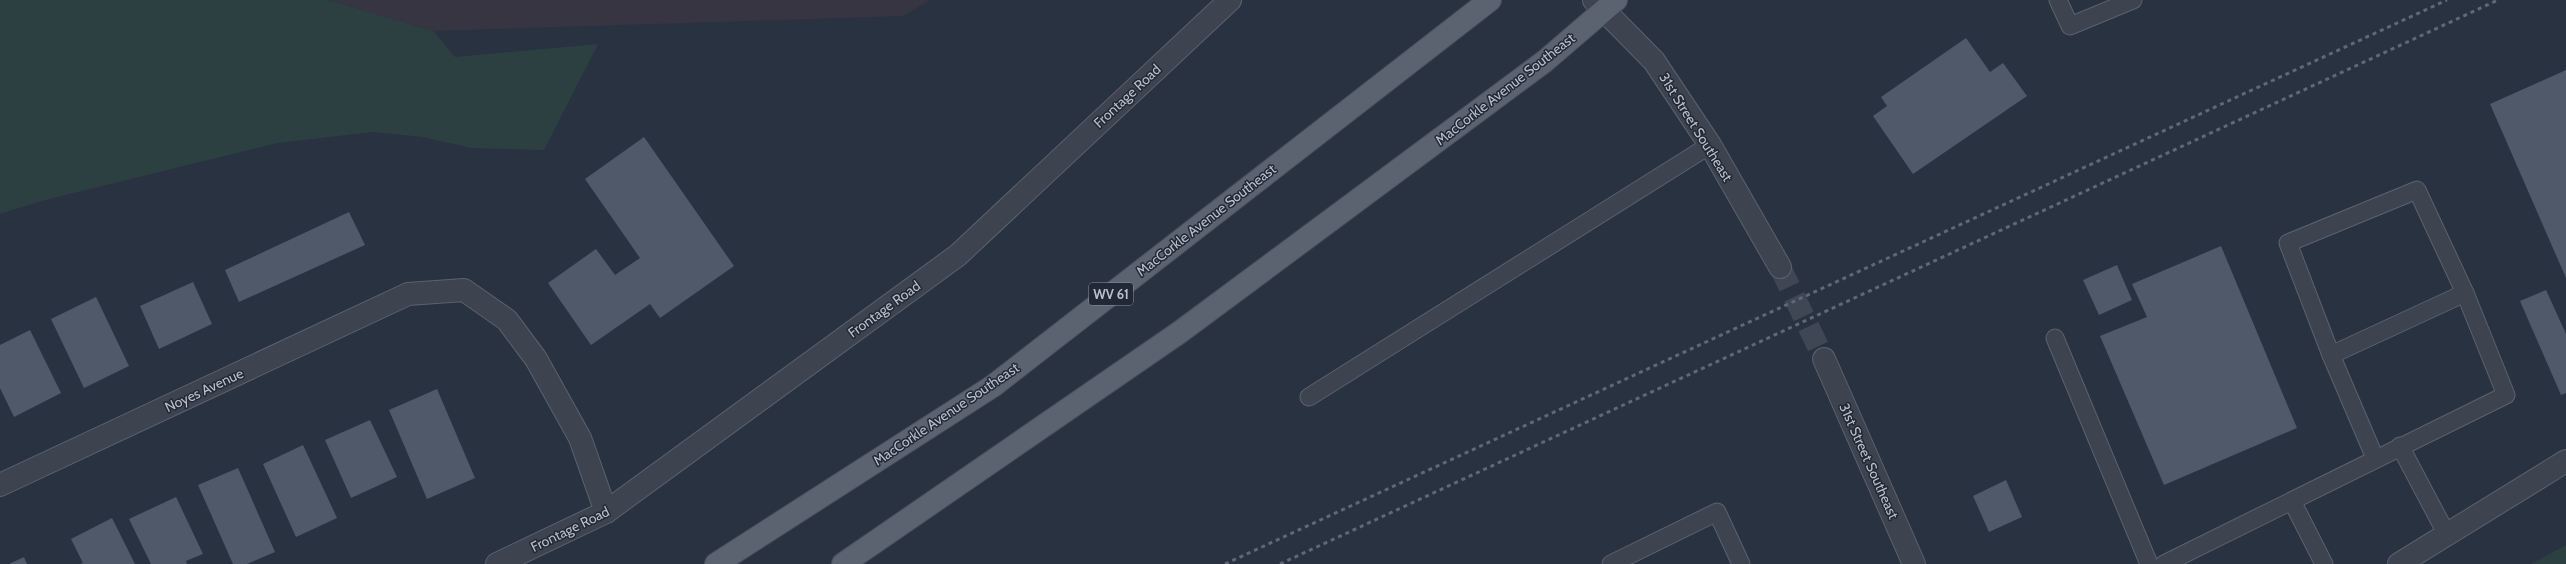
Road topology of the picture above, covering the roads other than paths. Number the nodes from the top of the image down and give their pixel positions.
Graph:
1 (1230, 0) edge
2 (1490, 0) edge
3 (2058, 0) edge
4 (2133, 0) edge
5 (1604, 4) edge
6 (1710, 145) junction
7 (1780, 267) tunnel mouth
8 (2465, 293) junction
9 (2055, 338) dead end
10 (2331, 355) junction
11 (1824, 359) tunnel mouth
12 (1309, 397) dead end
13 (2400, 446) junction
14 (2375, 458) junction
15 (2566, 461) edge
16 (0, 485) edge
17 (2292, 501) junction
18 (606, 512) junction
19 (2446, 533) junction
20 (1620, 562) edge
21 (497, 564) edge
22 (716, 564) edge
23 (843, 564) edge
24 (1741, 564) edge
25 (1914, 564) edge
26 (2149, 564) edge
27 (2164, 564) edge
28 (2324, 564) edge
29 (2399, 564) edge

1 - 18 street, Frontage Road
2 - 22 main road, MacCorkle Avenue Southeast / WV 61
3 - 4 lane
5 - 6 street, 31st Street Southeast
5 - 23 main road, MacCorkle Avenue Southeast
6 - 7 street, 31st Street Southeast
6 - 12 lane
8 - 10 lane
8 - 10 lane
8 - 13 lane
9 - 26 lane
10 - 14 lane
11 - 25 street, 31st Street Southeast
13 - 14 lane
13 - 19 lane
14 - 17 lane
15 - 19 street
16 - 18 street, Noyes Avenue
17 - 27 lane
17 - 28 lane
18 - 21 street, Frontage Road
19 - 29 street
20 - 24 lane

